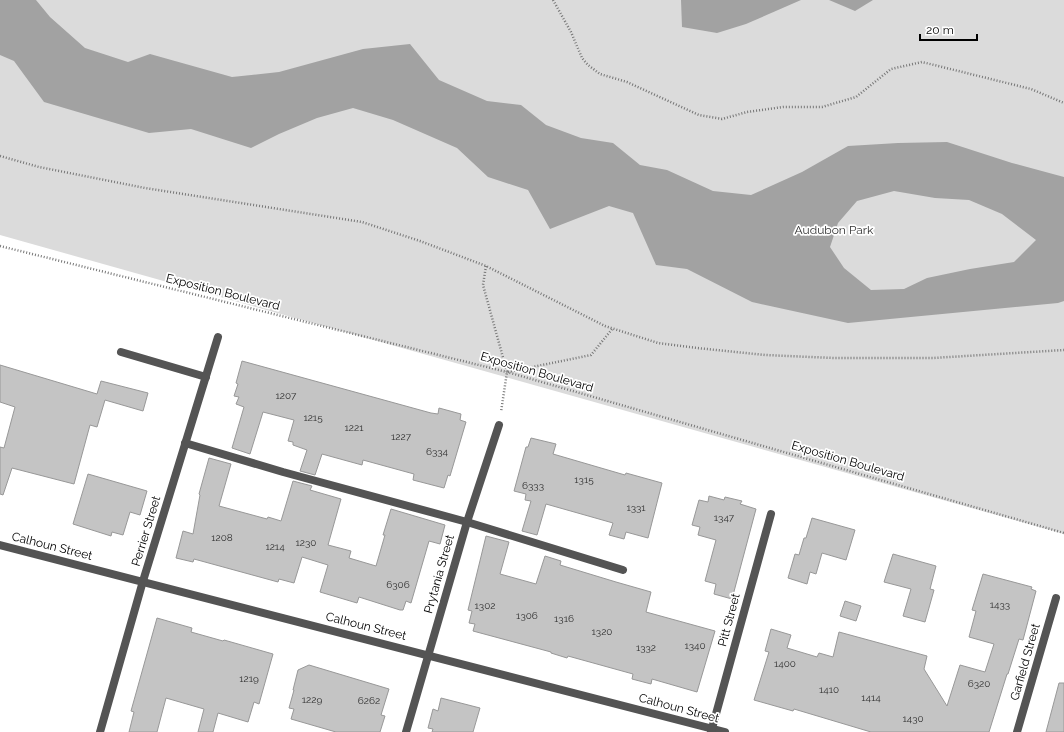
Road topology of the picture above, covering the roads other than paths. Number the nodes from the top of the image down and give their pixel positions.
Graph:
1 (218, 337) dead end
2 (120, 352) dead end
3 (206, 377) junction
4 (499, 425) road end
5 (185, 443) junction
6 (771, 514) dead end
7 (467, 522) junction
8 (0, 545) edge
9 (623, 570) dead end
10 (143, 582) junction
11 (1056, 598) dead end
12 (428, 654) junction
13 (711, 730) edge
14 (100, 732) edge
15 (406, 732) edge
16 (725, 732) edge
17 (1017, 732) edge

1 - 3 street, Perrier Street
2 - 3 street
3 - 5 street, Perrier Street
4 - 7 street, Prytania Street
5 - 7 street
5 - 10 street, Perrier Street
6 - 13 street, Pitt Street
7 - 9 street
7 - 12 street, Prytania Street
8 - 10 street, Calhoun Street
10 - 12 street, Calhoun Street
10 - 14 street, Perrier Street
11 - 17 street, Garfield Street
12 - 13 street, Calhoun Street
12 - 15 street, Prytania Street
13 - 16 street, Calhoun Street

